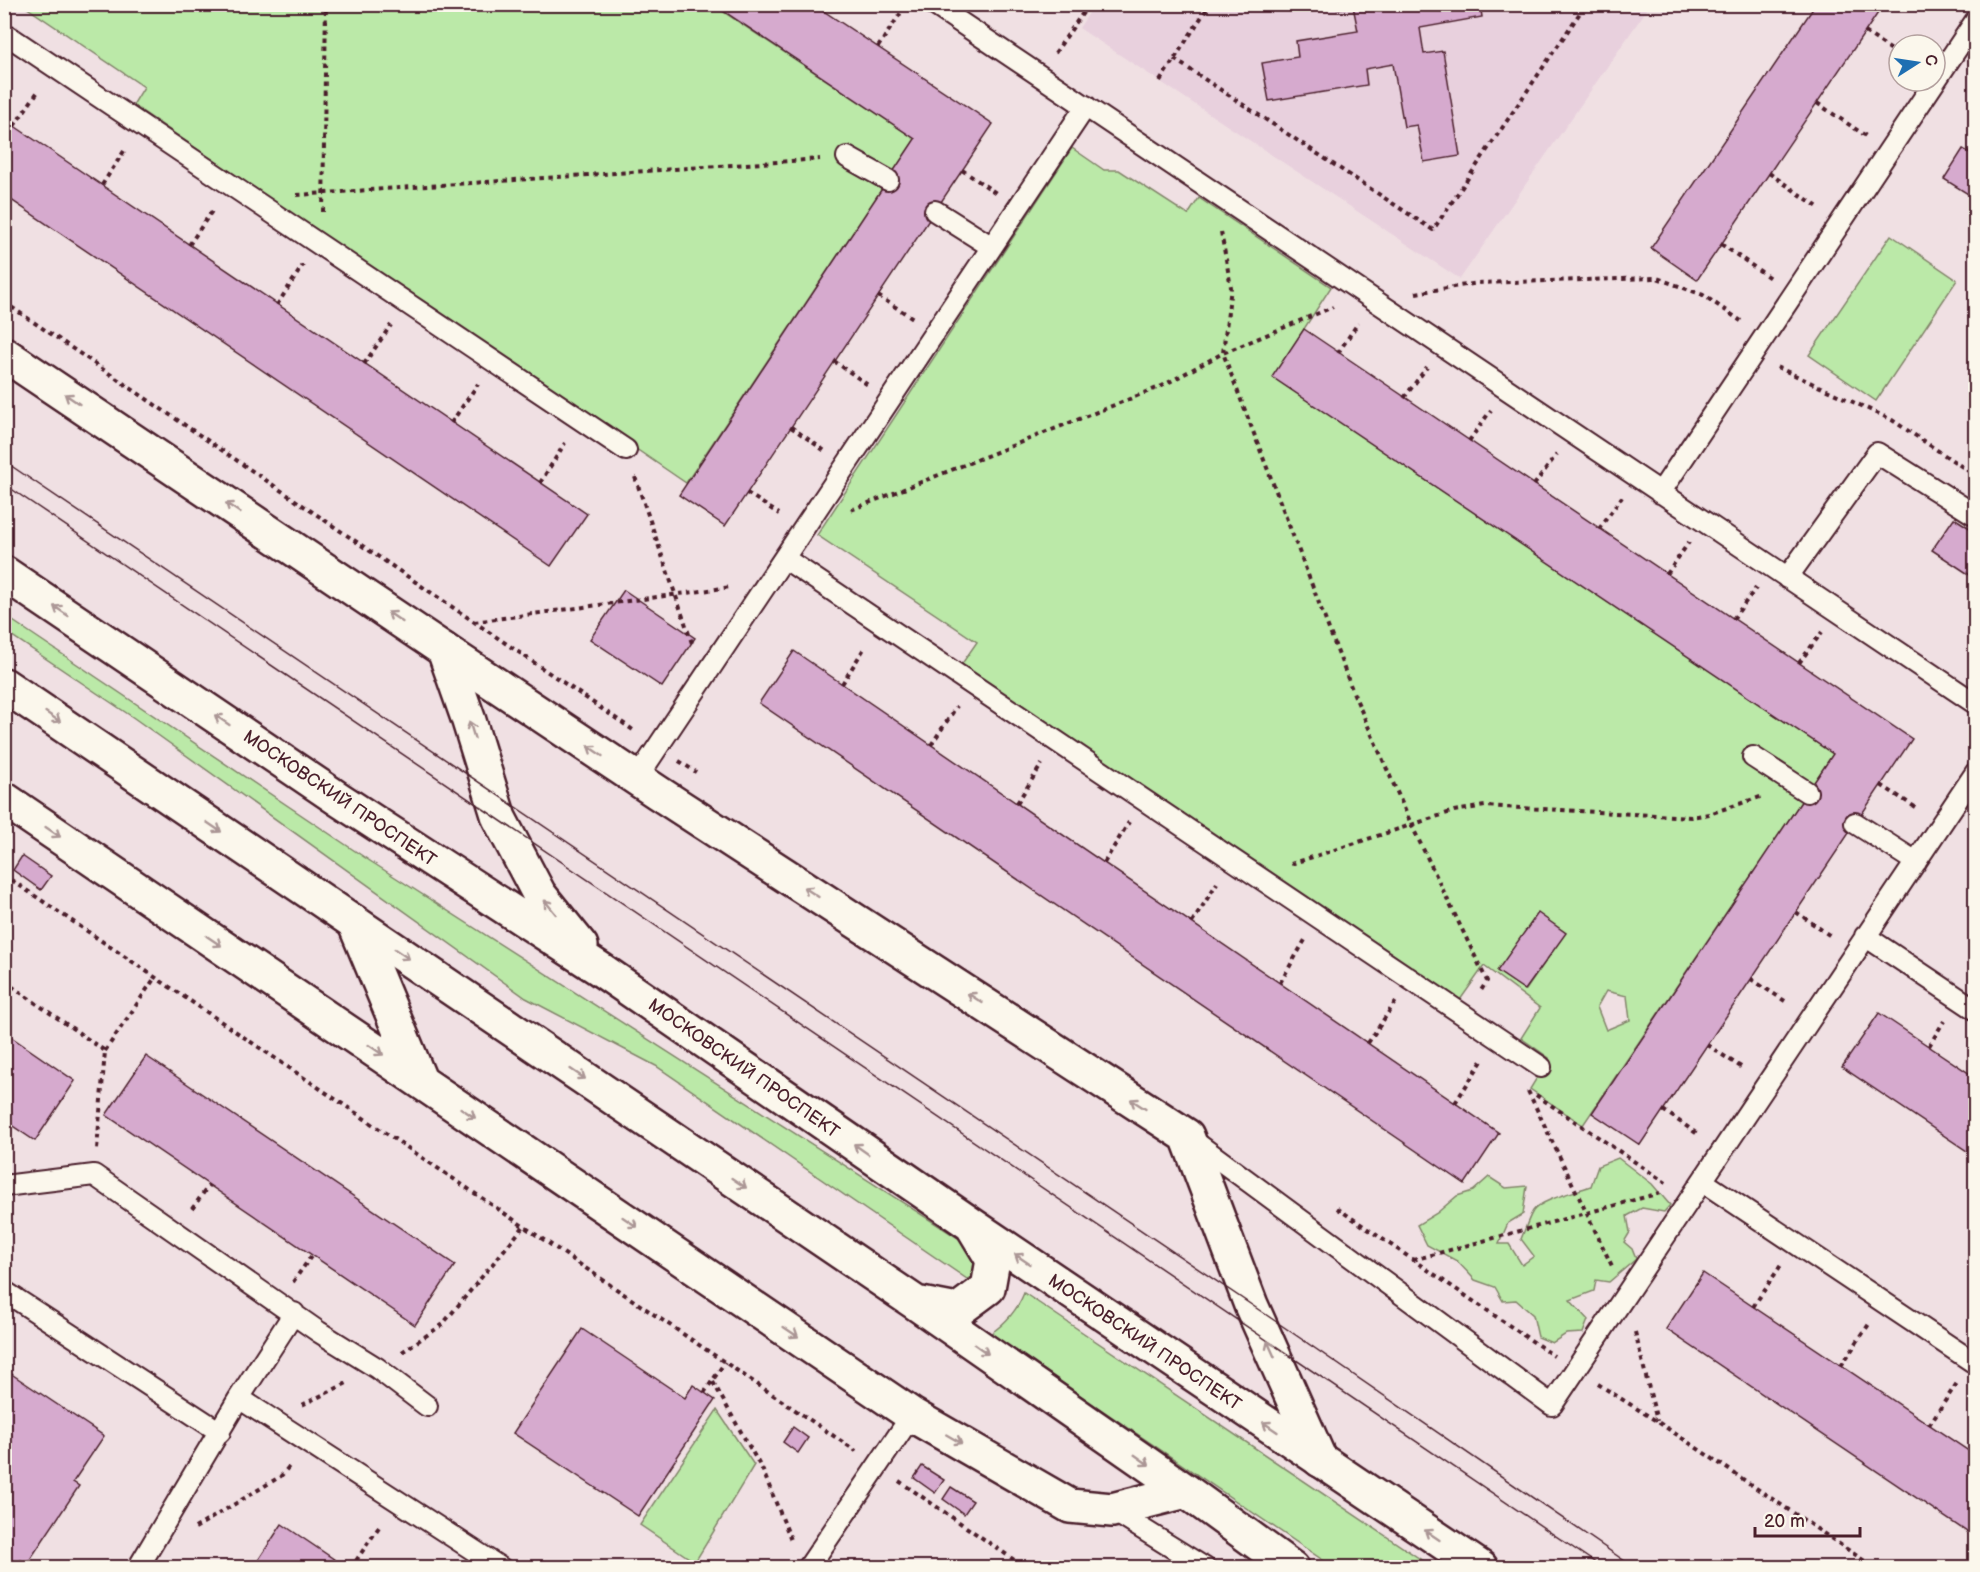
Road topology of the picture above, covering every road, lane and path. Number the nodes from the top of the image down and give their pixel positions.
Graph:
1 (326, 4) edge
2 (907, 4) edge
3 (933, 4) edge
4 (1089, 4) edge
5 (1210, 4) edge
6 (1586, 4) edge
7 (1976, 20) edge
8 (1865, 32) dead end
9 (4, 33) edge
10 (878, 47) dead end
11 (1887, 48) edge
12 (1174, 59) junction
13 (55, 67) junction
14 (1039, 76) junction
15 (1160, 81) dead end
16 (1817, 103) dead end
17 (1086, 106) junction
18 (142, 125) junction
19 (14, 126) dead end
20 (1888, 151) junction
21 (847, 157) joint
22 (962, 170) dead end
23 (1769, 173) dead end
24 (888, 180) dead end
25 (102, 185) dead end
26 (231, 185) junction
27 (1213, 192) junction
28 (323, 194) junction
29 (252, 199) junction
30 (1018, 207) junction
31 (935, 211) dead end
32 (1840, 222) junction
33 (320, 244) junction
34 (1721, 244) dead end
35 (189, 245) dead end
36 (992, 247) junction
37 (1793, 294) junction
38 (878, 296) dead end
39 (1369, 297) junction
40 (408, 303) junction
41 (277, 305) dead end
42 (934, 332) junction
43 (1764, 336) junction
44 (1442, 346) junction
45 (1223, 353) junction
46 (1338, 353) dead end
47 (4, 354) edge
48 (1752, 355) junction
49 (834, 361) dead end
50 (494, 362) junction
51 (364, 364) dead end
52 (1506, 389) junction
53 (1404, 398) dead end
54 (889, 399) junction
55 (579, 419) junction
56 (451, 423) dead end
57 (791, 427) dead end
58 (1573, 434) junction
59 (1469, 441) dead end
60 (626, 450) joint
61 (845, 465) junction
62 (1976, 476) edge
63 (1636, 477) junction
64 (540, 483) dead end
65 (1534, 485) dead end
66 (747, 492) dead end
67 (1660, 493) junction
68 (1972, 513) dead end
69 (1703, 521) junction
70 (802, 529) junction
71 (1599, 529) dead end
72 (784, 558) junction
73 (1779, 572) junction
74 (4, 573) edge
75 (1667, 574) dead end
76 (768, 582) junction
77 (675, 595) junction
78 (1837, 611) junction
79 (1734, 619) dead end
80 (474, 621) dead end
81 (880, 623) junction
82 (444, 650) junction
83 (1799, 663) dead end
84 (704, 678) junction
85 (4, 684) edge
86 (842, 684) dead end
87 (972, 684) junction
88 (1976, 704) edge
89 (1057, 741) junction
90 (931, 745) dead end
91 (1753, 757) dead end
92 (1976, 772) edge
93 (637, 778) junction
94 (1881, 785) dead end
95 (1801, 788) joint
96 (4, 799) edge
97 (1143, 799) junction
98 (1017, 803) dead end
99 (1855, 823) dead end
100 (1941, 824) junction
101 (1412, 826) junction
102 (1232, 859) junction
103 (1104, 862) dead end
104 (1916, 862) junction
105 (4, 875) edge
106 (1256, 875) junction
107 (1796, 912) dead end
108 (1319, 917) junction
109 (354, 922) junction
110 (1192, 923) dead end
111 (1860, 944) junction
112 (600, 969) junction
113 (156, 976) junction
114 (1411, 979) junction
115 (1751, 979) dead end
116 (4, 981) edge
117 (1280, 983) dead end
118 (1976, 1010) edge
119 (1466, 1016) junction
120 (1811, 1019) junction
121 (1498, 1037) junction
122 (1368, 1043) dead end
123 (1707, 1045) dead end
124 (105, 1051) junction
125 (1541, 1067) joint
126 (420, 1080) junction
127 (1767, 1083) junction
128 (1527, 1090) junction
129 (1455, 1103) dead end
130 (1663, 1110) dead end
131 (1187, 1136) junction
132 (1722, 1151) junction
133 (94, 1176) junction
134 (1702, 1181) junction
135 (4, 1186) edge
136 (1682, 1194) junction
137 (1587, 1212) junction
138 (972, 1225) junction
139 (524, 1226) junction
140 (1795, 1244) junction
141 (1413, 1260) dead end
142 (4, 1290) edge
143 (1625, 1296) junction
144 (1884, 1303) junction
145 (916, 1304) junction
146 (1753, 1307) dead end
147 (294, 1313) junction
148 (725, 1362) junction
149 (1973, 1363) edge
150 (1841, 1366) dead end
151 (377, 1368) junction
152 (1576, 1370) junction
153 (713, 1382) junction
154 (704, 1393) dead end
155 (239, 1398) junction
156 (427, 1406) dead end
157 (912, 1414) junction
158 (273, 1420) junction
159 (1658, 1422) junction
160 (1929, 1425) dead end
161 (220, 1432) junction
162 (309, 1443) junction
163 (1320, 1460) junction
164 (877, 1466) junction
165 (1186, 1491) junction
166 (397, 1501) junction
167 (1112, 1510) junction
168 (192, 1529) dead end
169 (794, 1546) dead end
170 (1024, 1566) edge
171 (138, 1568) edge
172 (351, 1568) edge
173 (501, 1568) edge
174 (808, 1568) edge
175 (1012, 1568) edge
176 (1205, 1568) edge
177 (1292, 1568) edge
178 (1481, 1568) edge
179 (1875, 1568) edge

1 - 28 path
2 - 10 path
3 - 14 lane
4 - 14 path
5 - 12 path
6 - 12 path
7 - 20 lane
8 - 11 path
9 - 13 lane
12 - 15 path
13 - 18 lane
13 - 19 path
14 - 17 lane
16 - 20 path
17 - 27 lane
17 - 30 lane
18 - 25 path
18 - 26 lane
20 - 32 lane
21 - 24 lane
21 - 28 path
22 - 30 path
23 - 32 path
26 - 29 lane
26 - 35 path
27 - 39 lane
27 - 45 path
28 - 29 path
28 - 33 path
29 - 33 lane
30 - 36 lane
31 - 36 lane
32 - 37 lane
33 - 40 lane
33 - 41 path
34 - 37 path
36 - 42 lane
37 - 43 lane
38 - 42 path
39 - 43 path
39 - 44 lane
39 - 45 path
39 - 46 path
40 - 50 lane
40 - 51 path
42 - 54 lane
43 - 48 lane
44 - 52 lane
44 - 53 path
45 - 70 path
45 - 101 path
82 -> 47 main road
48 - 62 path
48 - 67 lane
49 - 54 path
50 - 55 lane
50 - 56 path
52 - 58 lane
52 - 59 path
54 - 61 lane
55 - 60 lane
55 - 64 path
57 - 61 path
58 - 63 lane
58 - 65 path
60 - 77 path
61 - 70 lane
63 - 67 lane
63 - 71 path
66 - 70 path
67 - 69 lane
68 - 73 lane
69 - 73 lane
69 - 75 path
70 - 72 lane
72 - 76 lane
72 - 81 lane
73 - 78 lane
73 - 79 path
112 -> 74 main road, МОСКОВСКИЙ ПРОСПЕКТ
76 - 77 path
76 - 84 lane
77 - 80 path
77 - 84 path
78 - 83 path
78 - 88 lane
81 - 86 path
81 - 87 lane
93 -> 82 main road
112 -> 82 main road
84 - 93 lane
85 -> 109 main road
87 - 89 lane
87 - 90 path
89 - 97 lane
89 - 98 path
91 - 95 lane
92 - 100 lane
131 -> 93 main road
94 - 100 path
95 - 101 path
96 -> 126 main road
97 - 102 lane
97 - 103 path
99 - 104 lane
100 - 104 lane
101 - 106 path
101 - 119 path
102 - 106 lane
102 - 110 path
104 - 111 lane
105 - 113 path
106 - 108 lane
107 - 111 path
108 - 114 lane
108 - 117 path
109 - 126 main road
109 -> 145 main road
111 - 118 lane
111 - 120 lane
138 -> 112 main road, МОСКОВСКИЙ ПРОСПЕКТ
113 - 124 path
113 - 139 path
114 - 119 lane
114 - 122 path
115 - 120 path
116 - 124 path
119 - 121 lane
120 - 127 lane
121 - 125 lane
121 - 129 path
123 - 127 path
124 - 133 path
125 - 128 path
126 -> 157 main road
127 - 132 lane
128 - 136 path
128 - 137 path
130 - 132 path
131 - 152 lane
163 -> 131 main road
132 - 134 lane
133 - 135 lane
133 - 147 lane
134 - 136 lane
134 - 140 lane
136 - 137 path
136 - 143 lane
137 - 141 path
137 - 143 path
138 - 145 main road
163 -> 138 main road, МОСКОВСКИЙ ПРОСПЕКТ
139 - 148 path
139 - 151 path
140 - 144 lane
140 - 146 path
142 - 161 lane
143 - 152 lane
143 - 159 path
144 - 149 lane
144 - 150 path
145 -> 165 main road
147 - 151 lane
147 - 155 lane
148 - 153 path
148 - 164 path
149 - 160 path
151 - 156 lane
151 - 158 path
152 - 159 path
153 - 154 path
153 - 169 path
155 - 158 lane
155 - 161 lane
157 - 164 lane
157 -> 167 main road
158 - 162 lane
159 - 179 path
161 - 171 lane
162 - 166 lane
162 - 168 path
178 -> 163 main road, МОСКОВСКИЙ ПРОСПЕКТ
164 - 170 path
164 - 174 lane
165 - 167 main road
165 - 177 main road
166 - 172 path
166 - 173 lane
167 - 176 lane
170 - 175 path

